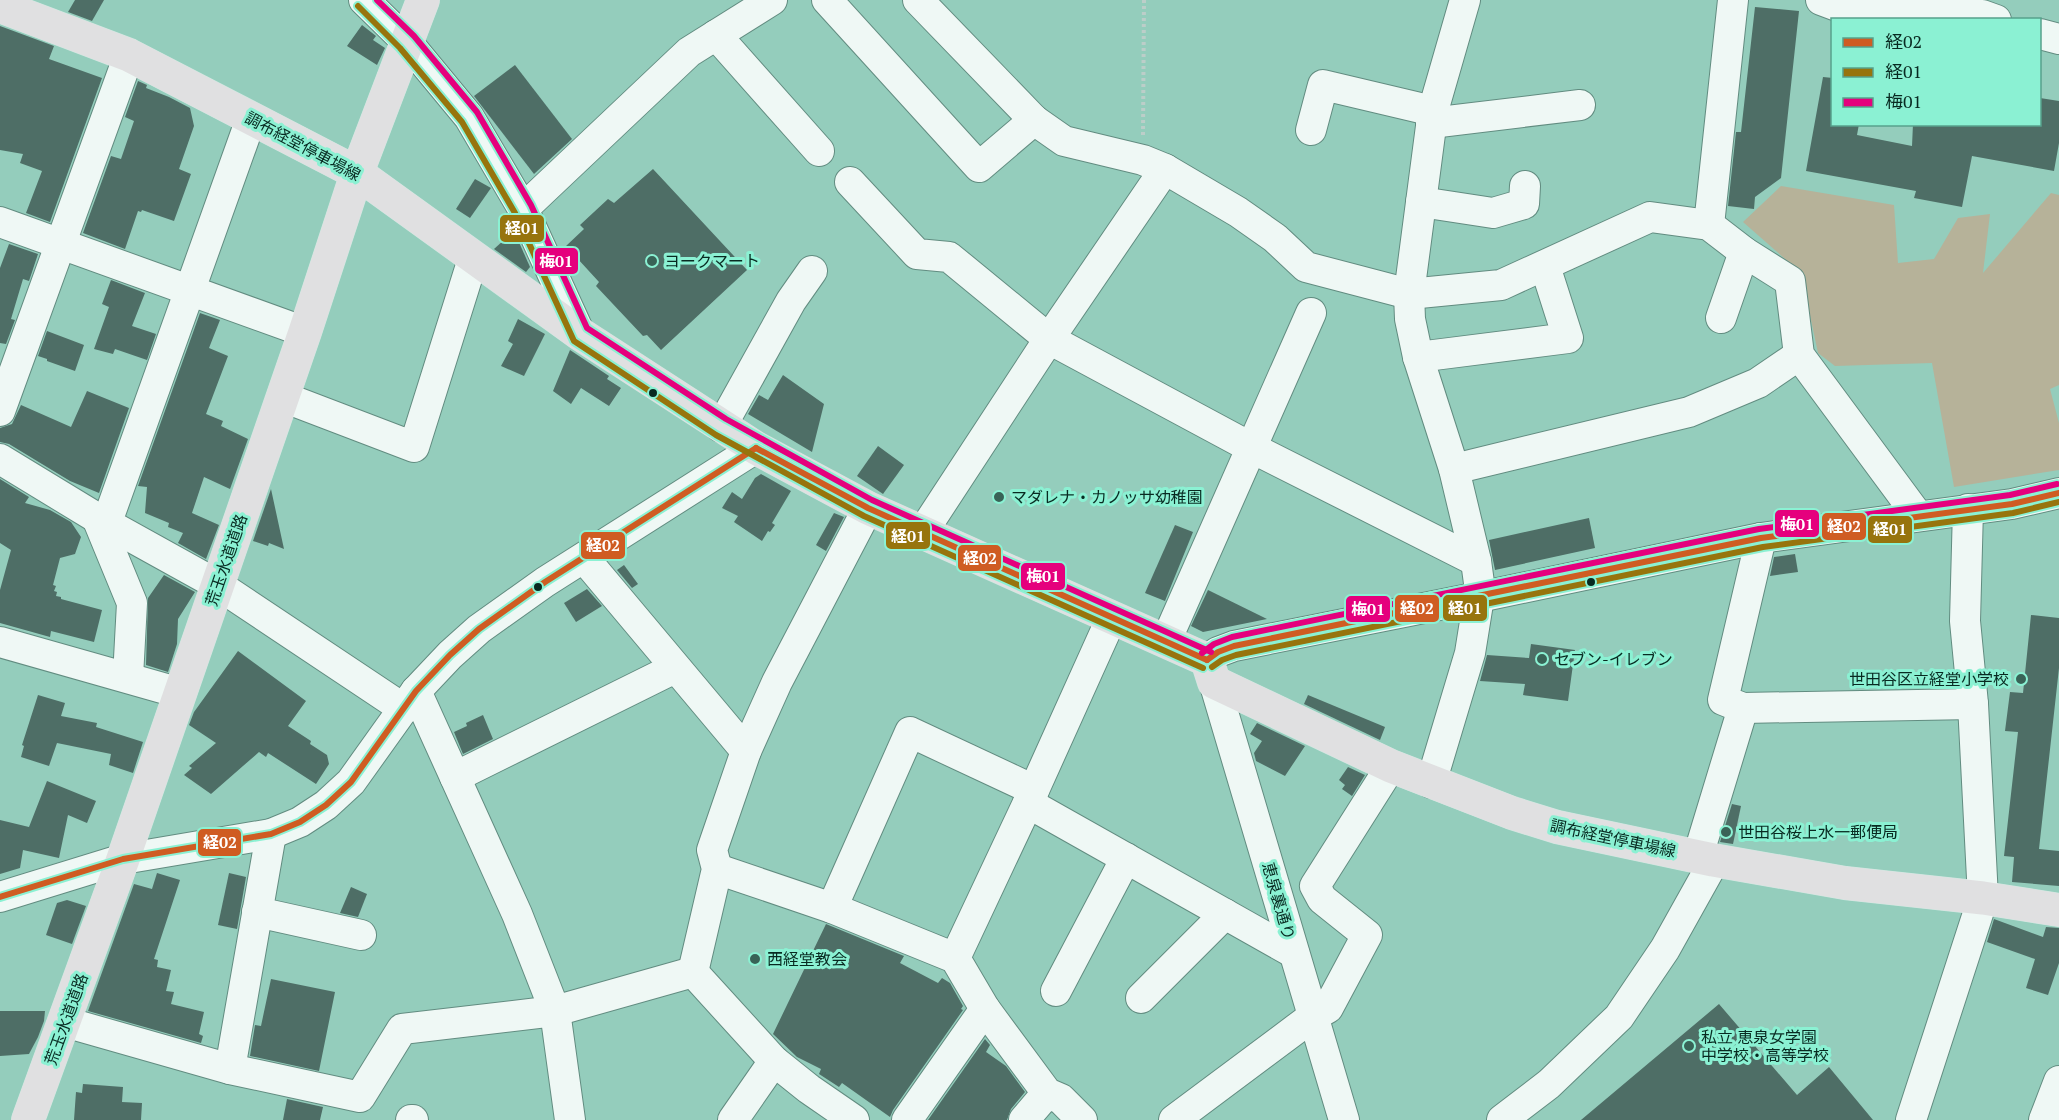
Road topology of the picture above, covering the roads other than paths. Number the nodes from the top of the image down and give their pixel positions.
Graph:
1 (364, 0) edge
2 (423, 0) edge
3 (827, 0) edge
4 (918, 0) edge
5 (1466, 0) edge
6 (1733, 0) edge
7 (1821, 0) edge
8 (766, 1) edge
9 (0, 6) edge
10 (1986, 11) edge
11 (2041, 34) edge
12 (716, 35) junction
13 (2059, 39) edge
14 (407, 42) junction
15 (129, 55) junction
16 (1580, 105) dead end
17 (1432, 117) junction
18 (251, 119) junction
19 (1034, 120) junction
20 (1311, 130) dead end
21 (819, 151) dead end
22 (1154, 164) junction
23 (357, 173) junction
24 (850, 182) dead end
25 (1525, 186) dead end
26 (1421, 202) junction
27 (523, 209) junction
28 (0, 222) edge
29 (1709, 225) junction
30 (61, 243) junction
31 (1744, 252) junction
32 (474, 259) junction
33 (1545, 266) junction
34 (812, 271) dead end
35 (190, 290) junction
36 (1409, 294) junction
37 (1311, 313) dead end
38 (1721, 318) dead end
39 (305, 332) junction
40 (580, 334) junction
41 (1049, 339) junction
42 (1799, 355) junction
43 (1418, 357) junction
44 (283, 397) junction
45 (0, 411) edge
46 (721, 427) junction
47 (756, 448) junction
48 (1252, 448) junction
49 (0, 459) edge
50 (1454, 469) junction
51 (2059, 493) edge
52 (868, 508) junction
53 (1968, 509) junction
54 (1918, 516) junction
55 (102, 520) junction
56 (922, 533) junction
57 (1761, 538) junction
58 (584, 558) junction
59 (1476, 561) junction
60 (218, 585) junction
61 (1479, 597) junction
62 (1112, 617) junction
63 (1166, 641) junction
64 (0, 642) edge
65 (675, 668) junction
66 (1211, 671) junction
67 (128, 677) junction
68 (180, 693) junction
69 (410, 700) junction
70 (1973, 704) junction
71 (1743, 708) junction
72 (746, 751) junction
73 (1391, 766) junction
74 (455, 777) junction
75 (1431, 783) junction
76 (1031, 796) junction
77 (271, 834) junction
78 (1126, 858) junction
79 (1705, 858) junction
80 (123, 859) junction
81 (717, 869) junction
82 (0, 897) edge
83 (1983, 898) junction
84 (832, 908) junction
85 (2059, 910) edge
86 (257, 912) junction
87 (1225, 914) junction
88 (361, 935) dead end
89 (1294, 953) junction
90 (955, 957) junction
91 (693, 972) junction
92 (1056, 992) dead end
93 (1141, 998) dead end
94 (985, 1009) junction
95 (555, 1011) junction
96 (1312, 1017) junction
97 (65, 1022) junction
98 (774, 1061) junction
99 (230, 1069) junction
100 (2059, 1081) edge
101 (1047, 1093) junction
102 (28, 1120) edge
103 (570, 1120) edge
104 (733, 1120) edge
105 (854, 1120) edge
106 (907, 1120) edge
107 (1024, 1120) edge
108 (1082, 1120) edge
109 (1174, 1120) edge
110 (1344, 1120) edge
111 (1502, 1120) edge
112 (1911, 1120) edge
113 (2044, 1120) edge

1 - 14 street
2 - 14 main road, 荒玉水道道路
3 - 19 street
4 - 19 street
5 - 17 street
6 - 29 street
7 - 10 street
8 - 12 street
9 - 15 main road, 調布経堂停車場線
11 - 13 street
12 - 21 street
12 - 27 street
14 - 23 main road, 荒玉水道道路
14 - 27 street
15 - 18 main road, 調布経堂停車場線
15 - 30 street
16 - 17 street
17 - 20 street
17 - 26 street
18 - 23 main road, 調布経堂停車場線
18 - 35 street
19 - 22 street
22 - 36 street
22 - 41 street
23 - 32 main road, 調布経堂停車場線
23 - 39 main road, 荒玉水道道路
24 - 41 street
25 - 26 street
26 - 36 street
27 - 40 street
28 - 30 street
29 - 31 street
29 - 33 street
30 - 35 street
30 - 45 street
31 - 38 street
31 - 42 street
32 - 40 main road, 調布経堂停車場線
32 - 44 street
33 - 36 street
33 - 43 street
34 - 46 street
35 - 39 street
35 - 55 street
36 - 43 street
37 - 48 street
39 - 44 main road, 荒玉水道道路
40 - 46 main road, 調布経堂停車場線
41 - 48 street
41 - 56 street
42 - 50 street
42 - 54 street
43 - 50 street
44 - 60 main road, 荒玉水道道路
46 - 47 main road, 調布経堂停車場線
47 - 52 main road, 調布経堂停車場線
47 - 58 street
48 - 59 street
48 - 63 street
49 - 55 street
50 - 59 street
51 - 53 street
52 - 56 main road, 調布経堂停車場線
52 - 72 street
53 - 54 street
53 - 70 street
54 - 57 street
55 - 60 street
55 - 67 street
56 - 62 main road, 調布経堂停車場線
57 - 61 street
57 - 71 street
58 - 65 street
58 - 69 street
59 - 61 street
60 - 68 main road, 荒玉水道道路
60 - 69 street
61 - 66 street
61 - 75 street
62 - 63 main road, 調布経堂停車場線
62 - 76 street
63 - 66 main road, 調布経堂停車場線
64 - 67 street
65 - 72 street
65 - 74 street
66 - 73 main road, 調布経堂停車場線
66 - 89 street, 恵泉裏通り
67 - 68 street
68 - 80 main road, 荒玉水道道路
69 - 74 street
69 - 77 street
70 - 71 street
70 - 83 street
71 - 79 street
72 - 81 street
73 - 75 main road, 調布経堂停車場線
73 - 96 street
74 - 95 street
75 - 79 main road, 調布経堂停車場線
76 - 78 street
76 - 84 street
76 - 90 street
77 - 80 street
77 - 86 street
78 - 87 street
78 - 92 street
79 - 83 main road, 調布経堂停車場線
79 - 111 street
80 - 82 street
80 - 97 main road, 荒玉水道道路
81 - 84 street
81 - 91 street
83 - 85 main road, 調布経堂停車場線
83 - 112 street
84 - 90 street
86 - 88 street
86 - 99 street
87 - 89 street
87 - 93 street
89 - 96 street, 恵泉裏通り
90 - 94 street
91 - 95 street
91 - 98 street
94 - 101 street
94 - 106 street
95 - 99 street
95 - 103 street
96 - 109 street
96 - 110 street, 恵泉裏通り
97 - 99 street
97 - 102 main road, 荒玉水道道路
98 - 104 street
98 - 105 street
100 - 113 street
101 - 107 street
101 - 108 street

